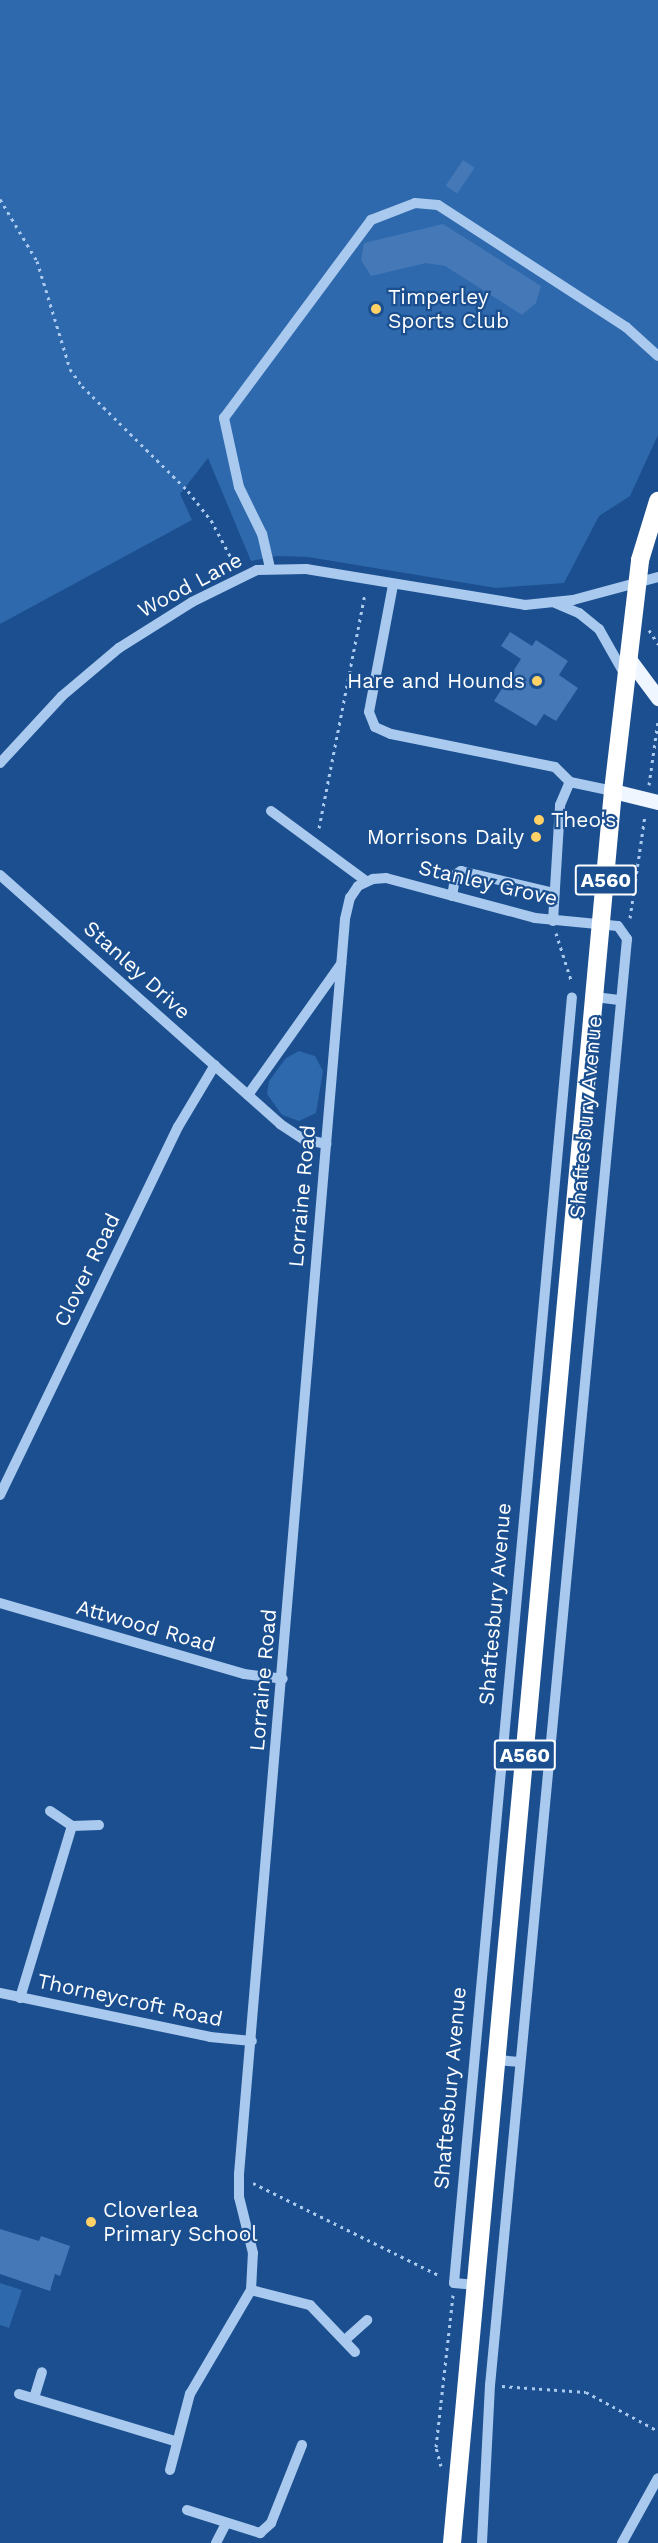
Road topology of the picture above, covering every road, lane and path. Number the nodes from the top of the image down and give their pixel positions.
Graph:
1 (0, 199) edge
2 (658, 356) edge
3 (657, 506) edge
4 (270, 568) junction
5 (240, 576) junction
6 (658, 577) edge
7 (367, 579) junction
8 (637, 583) junction
9 (393, 585) junction
10 (553, 603) junction
11 (629, 658) junction
12 (627, 678) junction
13 (658, 698) edge
14 (658, 721) edge
15 (0, 763) edge
16 (570, 782) junction
17 (649, 782) dead end
18 (613, 791) junction
19 (658, 802) edge
20 (271, 811) dead end
21 (643, 826) dead end
22 (313, 844) junction
23 (0, 875) edge
24 (366, 881) junction
25 (554, 893) junction
26 (452, 896) junction
27 (553, 921) junction
28 (602, 923) junction
29 (625, 934) junction
30 (341, 964) junction
31 (572, 997) joint
32 (619, 1000) junction
33 (595, 1004) junction
34 (571, 1010) junction
35 (568, 1051) junction
36 (591, 1053) junction
37 (215, 1065) junction
38 (248, 1095) junction
39 (326, 1144) junction
40 (0, 1495) edge
41 (0, 1603) edge
42 (283, 1679) junction
43 (50, 1811) dead end
44 (99, 1825) dead end
45 (72, 1826) junction
46 (0, 1993) edge
47 (20, 1998) junction
48 (252, 2041) junction
49 (497, 2060) junction
50 (520, 2062) junction
51 (239, 2174) junction
52 (454, 2283) junction
53 (476, 2285) junction
54 (251, 2290) junction
55 (367, 2319) dead end
56 (345, 2340) junction
57 (355, 2352) dead end
58 (42, 2372) dead end
59 (490, 2385) junction
60 (18, 2394) dead end
61 (34, 2398) junction
62 (658, 2432) edge
63 (175, 2442) junction
64 (302, 2445) dead end
65 (170, 2470) dead end
66 (658, 2478) edge
67 (459, 2482) junction
68 (187, 2510) dead end
69 (226, 2523) junction
70 (216, 2543) edge
71 (452, 2543) edge
72 (482, 2543) edge
73 (622, 2543) edge

1 - 5 path
2 - 4 street
3 - 8 highway, A560
4 - 5 street, Wood Lane
4 - 7 street, Wood Lane
5 - 15 street, Wood Lane
6 - 8 street, Wood Lane
7 - 9 street, Wood Lane
7 - 22 path
8 - 10 street, Wood Lane
8 - 11 highway, A560
9 - 10 street, Wood Lane
9 - 16 street
10 - 12 street, Wood Lane
11 - 12 highway, A560
11 - 13 main road
12 - 18 highway, A560
14 - 17 path
16 - 18 street
16 - 25 street
18 - 19 main road
18 - 28 highway, Shaftesbury Avenue / A560
20 - 22 street
21 - 29 path
22 - 24 street
23 - 37 street, Stanley Drive
24 - 26 street, Stanley Grove
24 - 30 street, Lorraine Road
25 - 26 street
25 - 27 street
26 - 27 street, Stanley Grove
27 - 28 street, Stanley Grove
27 - 31 path
28 - 29 street
28 - 33 highway, Shaftesbury Avenue / A560
29 - 32 street, Shaftesbury Avenue
30 - 38 street
30 - 39 street, Lorraine Road
31 - 34 street, Shaftesbury Avenue
32 - 33 street, Shaftesbury Avenue
32 - 50 street, Shaftesbury Avenue
33 - 34 street, Shaftesbury Avenue
33 - 36 highway, Shaftesbury Avenue / A560
34 - 35 street, Shaftesbury Avenue
35 - 36 street, Shaftesbury Avenue
35 - 52 street, Shaftesbury Avenue
36 - 49 highway, Shaftesbury Avenue / A560
37 - 38 street, Stanley Drive
37 - 40 street, Clover Road
38 - 39 street, Stanley Drive
39 - 42 street, Lorraine Road
41 - 42 street, Attwood Road
42 - 48 street, Lorraine Road
43 - 45 street
44 - 45 street
45 - 47 street
46 - 47 street, Thorneycroft Road
47 - 48 street, Thorneycroft Road
48 - 51 street, Lorraine Road
49 - 50 street
49 - 53 highway, Shaftesbury Avenue / A560
50 - 59 street, Shaftesbury Avenue
51 - 52 path
51 - 54 street, Lorraine Road
52 - 53 street
52 - 67 path
53 - 67 highway, Shaftesbury Avenue / A560
54 - 56 street
54 - 63 street, Lorraine Road
55 - 56 street
56 - 57 street
58 - 61 street
59 - 62 path
59 - 72 street, Shaftesbury Avenue
60 - 61 street
61 - 63 street
63 - 65 street, Lorraine Road
64 - 69 street
66 - 73 street
67 - 71 highway, Shaftesbury Avenue / A560
68 - 69 street
69 - 70 street

